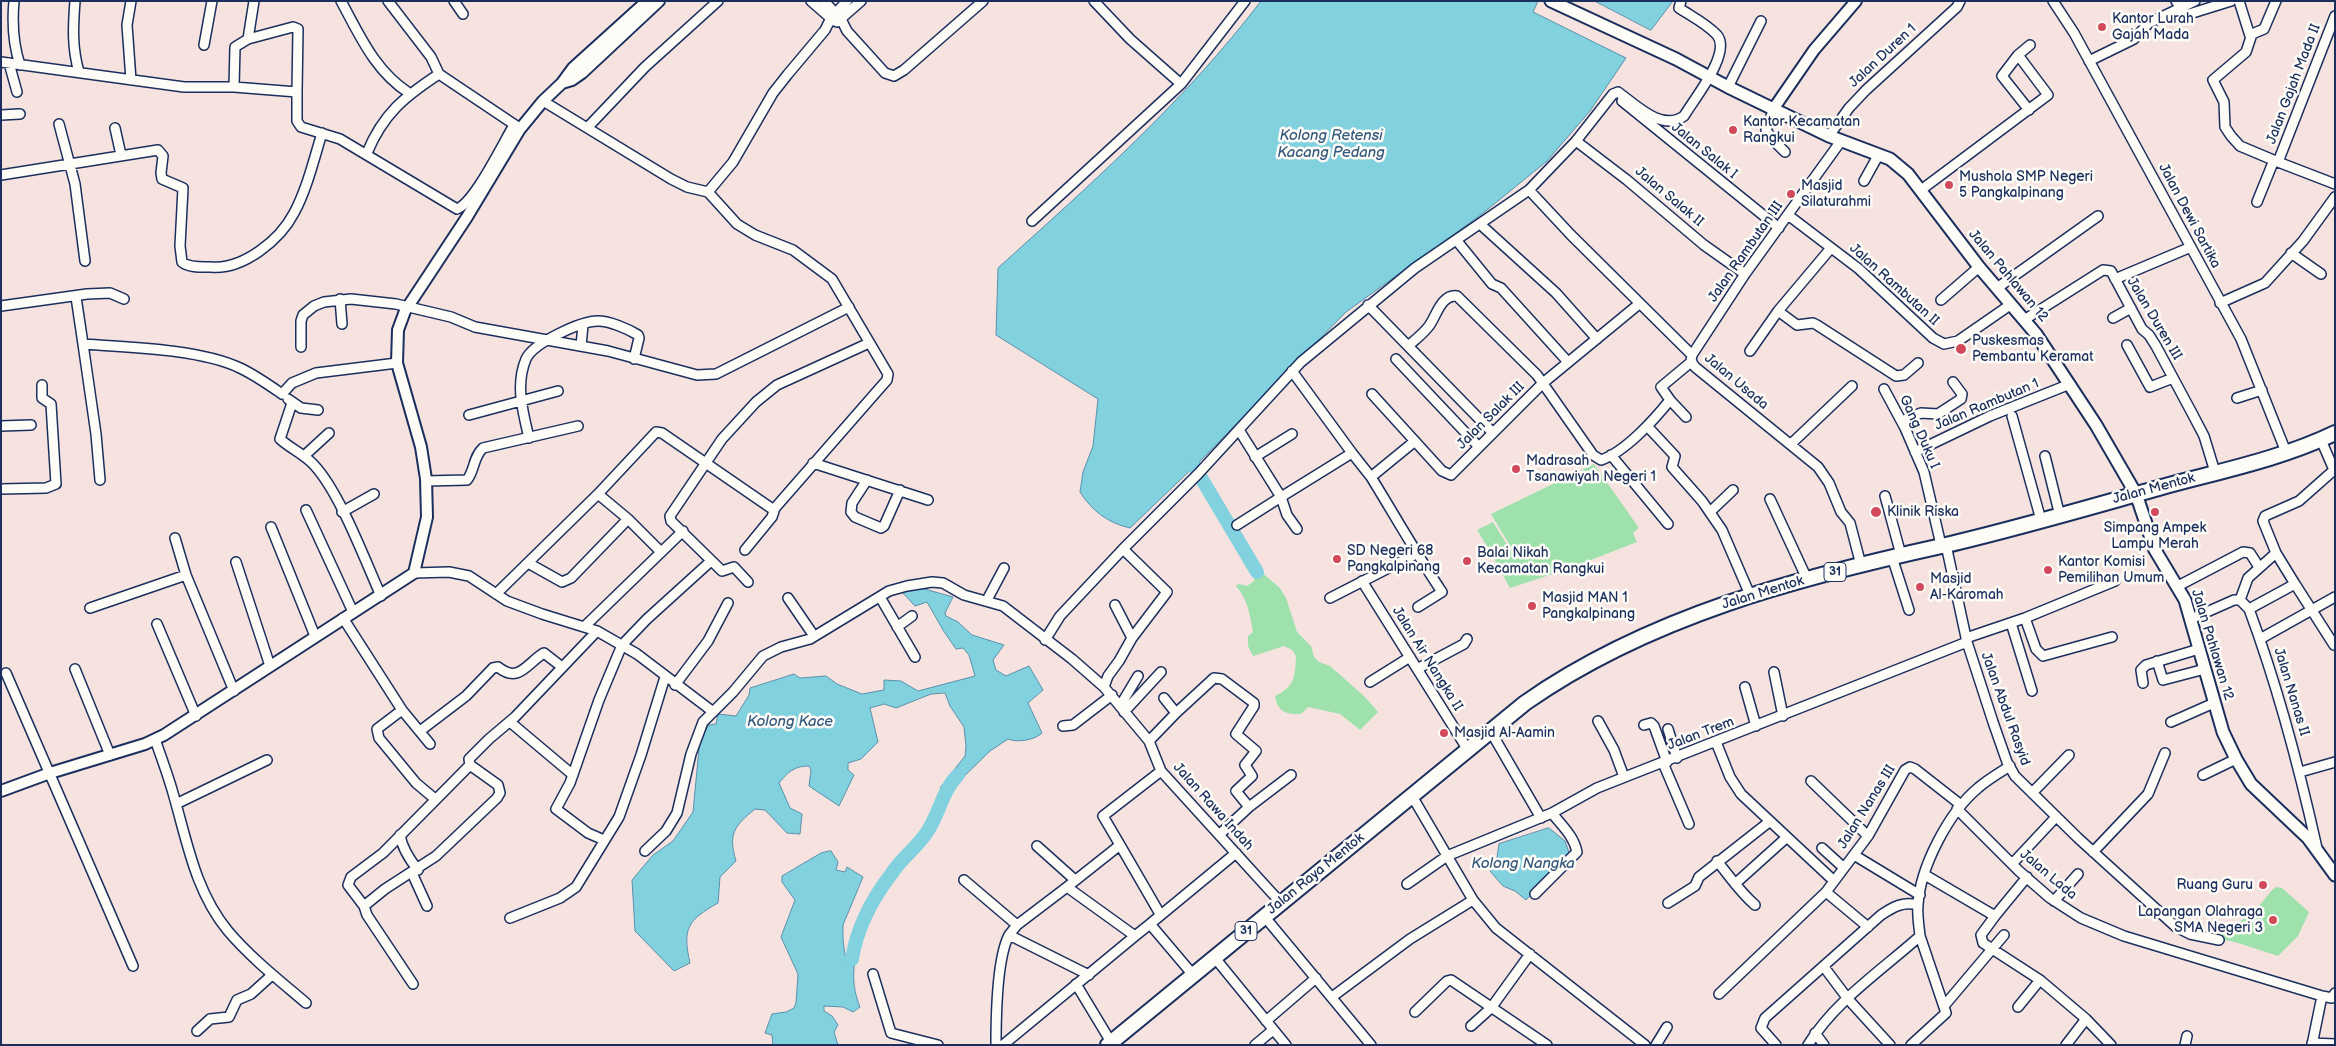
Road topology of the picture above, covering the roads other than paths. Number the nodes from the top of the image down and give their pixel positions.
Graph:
1 (14, 1) edge
2 (75, 1) edge
3 (131, 1) edge
4 (212, 1) edge
5 (254, 1) edge
6 (341, 1) edge
7 (388, 1) edge
8 (454, 1) edge
9 (718, 1) edge
10 (811, 1) edge
11 (824, 1) edge
12 (847, 1) edge
13 (861, 1) edge
14 (983, 1) edge
15 (1094, 1) edge
16 (1245, 1) edge
17 (1551, 1) edge
18 (1681, 1) edge
19 (1856, 1) edge
20 (1960, 1) edge
21 (2053, 1) edge
22 (2195, 1) edge
23 (2231, 1) edge
24 (2239, 1) edge
25 (2276, 1) edge
26 (654, 2) edge
27 (2178, 5) edge
28 (463, 14) dead end
29 (2335, 16) edge
30 (836, 21) junction
31 (1761, 21) dead end
32 (2250, 36) junction
33 (248, 39) junction
34 (2030, 45) dead end
35 (204, 46) dead end
36 (2018, 55) junction
37 (2089, 61) junction
38 (5, 63) edge
39 (20, 65) junction
40 (79, 72) junction
41 (439, 74) junction
42 (1709, 76) junction
43 (131, 80) junction
44 (1181, 84) junction
45 (234, 87) junction
46 (1728, 87) junction
47 (17, 92) dead end
48 (297, 92) junction
49 (409, 93) junction
50 (1613, 94) junction
51 (543, 101) junction
52 (1774, 108) junction
53 (2029, 110) junction
54 (20, 114) dead end
55 (1, 115) edge
56 (60, 124) dead end
57 (517, 127) junction
58 (588, 127) junction
59 (115, 128) dead end
60 (322, 133) junction
61 (1829, 136) junction
62 (1576, 141) junction
63 (1841, 141) junction
64 (1785, 152) dead end
65 (367, 153) junction
66 (1879, 154) junction
67 (121, 155) junction
68 (2276, 161) junction
69 (69, 166) junction
70 (1, 175) edge
71 (1864, 181) dead end
72 (2335, 184) edge
73 (1529, 190) junction
74 (1921, 190) junction
75 (708, 192) junction
76 (2335, 197) edge
77 (2257, 202) dead end
78 (1788, 215) junction
79 (2098, 216) dead end
80 (1032, 221) dead end
81 (1480, 224) junction
82 (1779, 228) junction
83 (1456, 241) junction
84 (2190, 247) junction
85 (1832, 248) junction
86 (2291, 253) junction
87 (85, 261) dead end
88 (1979, 267) junction
89 (1745, 274) junction
90 (2321, 274) dead end
91 (2115, 279) junction
92 (1997, 288) junction
93 (76, 297) junction
94 (124, 299) dead end
95 (340, 299) junction
96 (1941, 300) dead end
97 (2220, 303) junction
98 (1639, 304) junction
99 (1368, 305) junction
100 (2010, 305) junction
101 (1, 306) edge
102 (407, 306) junction
103 (849, 306) junction
104 (2131, 308) junction
105 (1778, 311) junction
106 (2113, 318) dead end
107 (2024, 320) junction
108 (342, 324) dead end
109 (583, 325) junction
110 (1597, 339) junction
111 (547, 340) junction
112 (869, 343) junction
113 (83, 344) junction
114 (2127, 345) dead end
115 (581, 346) junction
116 (1408, 346) junction
117 (301, 348) dead end
118 (1750, 351) dead end
119 (1692, 358) junction
120 (634, 359) junction
121 (1396, 359) dead end
122 (397, 362) junction
123 (1568, 362) junction
124 (1918, 363) dead end
125 (1292, 372) junction
126 (2172, 378) junction
127 (1953, 382) dead end
128 (1543, 384) junction
129 (2070, 384) junction
130 (42, 385) dead end
131 (1852, 386) dead end
132 (1884, 388) dead end
133 (2262, 390) junction
134 (558, 391) dead end
135 (282, 394) junction
136 (1372, 394) dead end
137 (2238, 398) dead end
138 (1670, 400) junction
139 (520, 401) junction
140 (292, 403) junction
141 (318, 410) dead end
142 (469, 415) dead end
143 (2012, 416) dead end
144 (1686, 417) dead end
145 (1902, 421) junction
146 (31, 425) dead end
147 (1, 426) edge
148 (578, 426) dead end
149 (1647, 426) junction
150 (1239, 430) junction
151 (329, 433) dead end
152 (2335, 433) edge
153 (1292, 434) dead end
154 (1493, 434) junction
155 (529, 438) junction
156 (1415, 440) junction
157 (2321, 440) junction
158 (1791, 444) junction
159 (1479, 447) junction
160 (1915, 452) junction
161 (2286, 452) junction
162 (1352, 453) junction
163 (1611, 455) junction
164 (304, 456) junction
165 (2045, 456) dead end
166 (1255, 457) junction
167 (706, 463) junction
168 (814, 463) junction
169 (2334, 470) edge
170 (2215, 472) junction
171 (1371, 478) junction
172 (100, 480) dead end
173 (867, 480) junction
174 (426, 481) junction
175 (1, 489) edge
176 (900, 490) junction
177 (1733, 490) dead end
178 (374, 494) dead end
179 (598, 494) junction
180 (2136, 494) junction
181 (1885, 496) dead end
182 (1281, 497) junction
183 (1770, 499) dead end
184 (928, 500) dead end
185 (775, 508) junction
186 (306, 510) dead end
187 (342, 512) junction
188 (1710, 512) junction
189 (2060, 516) junction
190 (628, 519) junction
191 (2041, 520) junction
192 (1668, 524) dead end
193 (1237, 526) dead end
194 (271, 527) dead end
195 (1297, 529) dead end
196 (683, 531) junction
197 (175, 538) dead end
198 (1943, 545) junction
199 (1123, 549) junction
200 (746, 550) dead end
201 (661, 552) junction
202 (2276, 553) junction
203 (1416, 554) junction
204 (1896, 556) junction
205 (711, 561) junction
206 (236, 562) dead end
207 (528, 563) junction
208 (1861, 565) junction
209 (2258, 567) junction
210 (1004, 568) dead end
211 (414, 573) junction
212 (186, 575) junction
213 (1807, 579) junction
214 (1362, 581) junction
215 (2115, 581) dead end
216 (748, 582) dead end
217 (2295, 584) junction
218 (2178, 586) junction
219 (496, 594) junction
220 (1750, 594) junction
221 (381, 596) junction
222 (880, 597) junction
223 (788, 598) dead end
224 (1330, 598) dead end
225 (2335, 598) edge
226 (987, 600) junction
227 (2240, 600) junction
228 (728, 603) dead end
229 (1115, 605) dead end
230 (1418, 607) dead end
231 (90, 608) dead end
232 (1909, 610) dead end
233 (2249, 610) junction
234 (2311, 611) junction
235 (352, 612) junction
236 (912, 616) dead end
237 (343, 618) junction
238 (2025, 618) junction
239 (2191, 619) junction
240 (2012, 623) junction
241 (157, 624) dead end
242 (897, 626) junction
243 (584, 627) junction
244 (598, 631) junction
245 (315, 636) junction
246 (814, 636) junction
247 (2112, 637) dead end
248 (1132, 638) junction
249 (1467, 639) dead end
250 (2260, 639) junction
251 (1045, 640) junction
252 (1967, 640) junction
253 (622, 645) junction
254 (2334, 645) edge
255 (2199, 649) junction
256 (915, 657) dead end
257 (1410, 657) junction
258 (2156, 661) junction
259 (270, 666) junction
260 (562, 667) junction
261 (1417, 669) junction
262 (2205, 669) junction
263 (75, 670) dead end
264 (1161, 672) dead end
265 (1774, 672) dead end
266 (6, 674) dead end
267 (1138, 676) dead end
268 (665, 677) junction
269 (1370, 682) dead end
270 (2142, 683) dead end
271 (675, 684) junction
272 (1104, 687) junction
273 (1745, 687) dead end
274 (234, 691) junction
275 (2032, 691) dead end
276 (1112, 695) junction
277 (1164, 698) dead end
278 (2214, 703) junction
279 (1122, 709) junction
280 (402, 710) junction
281 (712, 711) junction
282 (1176, 712) junction
283 (196, 716) junction
284 (1783, 716) junction
285 (1598, 721) dead end
286 (510, 722) junction
287 (2170, 722) dead end
288 (1644, 725) dead end
289 (1063, 726) dead end
290 (1756, 726) junction
291 (1668, 730) dead end
292 (420, 731) junction
293 (1491, 732) junction
294 (155, 739) junction
295 (1149, 741) junction
296 (1716, 742) junction
297 (430, 744) dead end
298 (1468, 750) junction
299 (2165, 754) dead end
300 (110, 755) junction
301 (2069, 755) dead end
302 (1677, 758) junction
303 (2236, 759) junction
304 (267, 760) dead end
305 (1665, 762) junction
306 (2335, 762) edge
307 (470, 765) junction
308 (2010, 766) junction
309 (1162, 771) junction
310 (2300, 772) junction
311 (50, 773) junction
312 (573, 775) junction
313 (1291, 775) dead end
314 (2203, 775) dead end
315 (1624, 777) junction
316 (1811, 781) dead end
317 (1, 791) edge
318 (2032, 793) junction
319 (1412, 796) junction
320 (435, 799) junction
321 (176, 804) junction
322 (1249, 807) junction
323 (1959, 807) junction
324 (1552, 814) junction
325 (2056, 816) junction
326 (1386, 818) joint
327 (1541, 818) junction
328 (1769, 822) junction
329 (1689, 824) dead end
330 (1220, 834) junction
331 (400, 835) junction
332 (1868, 836) junction
333 (1786, 838) junction
334 (604, 840) junction
335 (1120, 845) junction
336 (1037, 846) dead end
337 (1822, 848) dead end
338 (2317, 848) junction
339 (645, 851) dead end
340 (2093, 852) junction
341 (1236, 853) junction
342 (1854, 855) junction
343 (1447, 856) junction
344 (1717, 861) junction
345 (2012, 864) junction
346 (1844, 868) junction
347 (415, 871) junction
348 (2078, 874) dead end
349 (1925, 875) junction
350 (2335, 875) edge
351 (2027, 878) junction
352 (964, 880) dead end
353 (1076, 880) junction
354 (1834, 881) junction
355 (1736, 883) junction
356 (1407, 884) dead end
357 (1067, 887) junction
358 (1826, 892) junction
359 (1535, 894) dead end
360 (1920, 895) junction
361 (1473, 900) junction
362 (2054, 901) junction
363 (1281, 903) junction
364 (1668, 904) dead end
365 (1755, 905) dead end
366 (1918, 905) junction
367 (364, 906) junction
368 (427, 906) dead end
369 (1160, 914) junction
370 (1264, 916) junction
371 (1995, 916) junction
372 (510, 918) dead end
373 (1150, 924) junction
374 (1017, 925) junction
375 (1868, 928) junction
376 (1009, 935) junction
377 (2004, 935) dead end
378 (1135, 936) junction
379 (1920, 936) junction
380 (2219, 940) dead end
381 (1992, 950) junction
382 (1530, 954) junction
383 (1215, 958) junction
384 (133, 966) dead end
385 (1824, 967) junction
386 (272, 974) junction
387 (873, 974) dead end
388 (1089, 974) junction
389 (1194, 976) junction
390 (1316, 978) junction
391 (2040, 980) junction
392 (413, 984) dead end
393 (1076, 984) junction
394 (2335, 993) edge
395 (1719, 994) dead end
396 (2322, 996) junction
397 (1332, 997) junction
398 (1848, 999) junction
399 (306, 1003) dead end
400 (1944, 1006) junction
401 (2018, 1006) dead end
402 (1491, 1008) junction
403 (1415, 1012) dead end
404 (2086, 1019) junction
405 (1266, 1021) junction
406 (1471, 1026) dead end
407 (1667, 1028) dead end
408 (1273, 1030) junction
409 (197, 1031) dead end
410 (1814, 1033) junction
411 (1109, 1043) edge
412 (2312, 1044) edge
413 (2335, 1044) edge
414 (938, 1045) edge
415 (996, 1045) edge
416 (1003, 1045) edge
417 (1255, 1045) edge
418 (1286, 1045) edge
419 (1371, 1045) edge
420 (1547, 1045) edge
421 (1645, 1045) edge
422 (1656, 1045) edge
423 (1776, 1045) edge
424 (1808, 1045) edge
425 (1824, 1045) edge
426 (1890, 1045) edge
427 (1911, 1045) edge
428 (2066, 1045) edge
429 (2111, 1045) edge

1 - 39 street
2 - 40 street
3 - 43 street
4 - 35 street
5 - 33 street
6 - 49 street
7 - 41 street
8 - 28 street
9 - 58 street
10 - 30 street
11 - 30 street
12 - 30 street
13 - 30 street
14 - 30 street
15 - 44 street
16 - 44 street
17 - 42 main road, Jalan Pahlawan 12
18 - 42 street
19 - 52 street
20 - 61 street, Jalan Duren 1
21 - 37 street, Jalan Dewi Sartika
22 - 27 street
23 - 27 street
24 - 32 street
25 - 32 street
26 - 51 street
27 - 37 street
29 - 68 street, Jalan Gajah Mada II
30 - 75 street
31 - 46 street
32 - 68 street
33 - 45 street
33 - 48 street
34 - 36 street
36 - 53 street
36 - 53 street
37 - 84 street, Jalan Dewi Sartika
38 - 39 street
38 - 47 street
39 - 40 street
40 - 43 street
41 - 49 street
41 - 57 street
42 - 46 main road, Jalan Pahlawan 12
42 - 50 street
43 - 45 street
44 - 80 street
45 - 48 street
46 - 52 main road, Jalan Pahlawan 12
48 - 60 street
49 - 65 street
50 - 62 street
50 - 82 street, Jalan Salak I
51 - 57 street
51 - 58 street
52 - 61 main road, Jalan Pahlawan 12
52 - 64 street
53 - 74 street
54 - 55 street
56 - 69 street
57 - 65 street
57 - 102 street
58 - 75 street
59 - 67 street
60 - 65 street
60 - 67 street
61 - 63 main road, Jalan Pahlawan 12
62 - 73 street
62 - 89 street, Jalan Salak II
63 - 66 main road, Jalan Pahlawan 12
63 - 78 street, Jalan Rambutan III
66 - 71 street
66 - 74 main road, Jalan Pahlawan 12
67 - 69 street
68 - 72 street, Jalan Gajah Mada II
68 - 77 street
69 - 70 street
69 - 87 street
73 - 81 street
73 - 98 street, Jalan Usada
74 - 88 main road, Jalan Pahlawan 12
75 - 103 street
76 - 86 street
78 - 82 street, Jalan Rambutan III
78 - 85 street, Jalan Rambutan II
79 - 92 street
81 - 83 street
81 - 110 street
82 - 89 street, Jalan Rambutan III
83 - 99 street
83 - 123 street
84 - 91 street
84 - 97 street, Jalan Dewi Sartika
85 - 100 street, Jalan Rambutan II
85 - 105 street
86 - 90 street
86 - 97 street
88 - 92 main road, Jalan Pahlawan 12
88 - 96 street
89 - 119 street, Jalan Rambutan III
91 - 104 street, Jalan Duren III
91 - 107 street, Jalan Duren III
92 - 100 main road, Jalan Pahlawan 12
93 - 94 street
93 - 101 street
93 - 113 street
95 - 102 street
95 - 108 street
95 - 117 street
97 - 133 street, Jalan Dewi Sartika
98 - 110 street, Jalan Salak III
98 - 119 street, Jalan Usada
99 - 116 street
99 - 125 street
100 - 107 main road, Jalan Pahlawan 12
102 - 111 street
102 - 122 street
103 - 112 street
103 - 120 street
104 - 106 street
104 - 126 street, Jalan Duren III
105 - 118 street
105 - 124 street
107 - 129 main road, Jalan Pahlawan 12
109 - 111 street
109 - 115 street
109 - 120 street
110 - 123 street, Jalan Salak III
111 - 115 street
111 - 139 street
112 - 167 street
112 - 168 street
113 - 135 street
113 - 172 street
114 - 126 street
115 - 120 street
116 - 128 street
116 - 154 street
119 - 138 street, Jalan Rambutan III
119 - 158 street, Jalan Usada
121 - 159 street
122 - 135 street
122 - 174 street
123 - 128 street, Jalan Salak III
125 - 150 street
125 - 162 street
126 - 170 street, Jalan Duren III
127 - 145 street
128 - 154 street, Jalan Salak III
128 - 163 street
129 - 160 street, Jalan Rambutan 1
129 - 180 main road, Jalan Pahlawan 12
130 - 175 street
131 - 158 street
132 - 145 street, Gang Duku I
133 - 137 street
133 - 161 street, Jalan Dewi Sartika
134 - 139 street
135 - 140 street
136 - 156 street, Jalan Salak III
138 - 144 street
138 - 149 street
139 - 142 street
139 - 155 street
140 - 141 street
140 - 164 street
143 - 191 street
145 - 160 street, Gang Duku I
146 - 147 street
148 - 155 street
149 - 163 street
149 - 188 street
150 - 166 street
150 - 199 street
151 - 164 street
152 - 157 highway, Jalan Mentok / 31
153 - 166 street
154 - 159 street, Jalan Salak III
155 - 174 street
156 - 159 street, Jalan Salak III
156 - 171 street
157 - 161 highway, Jalan Mentok / 31
157 - 169 street
158 - 208 street, Jalan Usada
160 - 198 street, Gang Duku I
161 - 170 highway, Jalan Mentok / 31
162 - 171 street
162 - 182 street
163 - 192 street
164 - 187 street
165 - 189 street
166 - 182 street
167 - 179 street
167 - 185 street
167 - 196 street
168 - 173 street
168 - 185 street
169 - 202 street
170 - 180 highway, Jalan Mentok / 31
171 - 203 street
173 - 176 street
173 - 176 street
174 - 211 street
176 - 184 street
177 - 188 street
178 - 187 street
179 - 190 street
179 - 207 street
180 - 189 highway, Jalan Mentok / 31
180 - 218 main road, Jalan Pahlawan 12
181 - 204 street
182 - 193 street
182 - 195 street
183 - 213 street
185 - 200 street
186 - 235 street
187 - 221 street
188 - 220 street
189 - 191 highway, Jalan Mentok / 31
190 - 201 street
190 - 207 street
191 - 198 highway, Jalan Mentok / 31
194 - 245 street
196 - 201 street
196 - 205 street
197 - 212 street
198 - 204 highway, Jalan Mentok / 31
198 - 252 street, Jalan Abdul Rasyid
199 - 248 street
199 - 251 street
201 - 243 street
202 - 209 street
202 - 217 street
203 - 214 street
203 - 230 street
204 - 208 highway, Jalan Mentok / 31
204 - 232 street
205 - 216 street
205 - 253 street
206 - 259 street
207 - 219 street
208 - 213 highway, Jalan Mentok / 31
209 - 218 street
209 - 227 street
210 - 226 street
211 - 219 street
211 - 221 street
212 - 231 street
212 - 274 street
213 - 220 highway, Jalan Mentok / 31
214 - 224 street
214 - 257 street, Jalan Air Nangka II
215 - 238 street, Jalan Trem
217 - 233 street
217 - 234 street
218 - 239 main road, Jalan Pahlawan 12
219 - 243 street
220 - 293 highway, Jalan Mentok / 31
221 - 235 street
222 - 226 street, Jalan Rawa Indah
222 - 242 street
222 - 246 street
223 - 246 street
225 - 234 street
226 - 251 street, Jalan Rawa Indah
227 - 233 street, Jalan Nanas II
227 - 239 street
228 - 271 street
229 - 248 street
233 - 250 street, Jalan Nanas II
234 - 250 street
234 - 254 street
235 - 237 street
236 - 242 street
237 - 245 street
237 - 280 street
238 - 240 street, Jalan Trem
238 - 247 street
239 - 255 main road, Jalan Pahlawan 12
240 - 252 street, Jalan Trem
240 - 275 street
241 - 283 street
242 - 256 street
243 - 244 street
244 - 253 street
244 - 260 street
245 - 259 street
246 - 281 street
248 - 272 street
249 - 261 street
250 - 310 street, Jalan Nanas II
251 - 272 street, Jalan Rawa Indah
252 - 284 street, Jalan Trem
252 - 308 street, Jalan Abdul Rasyid
253 - 268 street
253 - 312 street
255 - 258 street
255 - 262 main road, Jalan Pahlawan 12
257 - 261 street, Jalan Air Nangka II
257 - 269 street
258 - 262 street
258 - 270 street
259 - 274 street
260 - 286 street
260 - 292 street
261 - 298 street, Jalan Air Nangka II
262 - 278 main road, Jalan Pahlawan 12
263 - 300 street
264 - 279 street
265 - 284 street
266 - 311 street
267 - 279 street
268 - 271 street
268 - 334 street
271 - 281 street
272 - 276 street, Jalan Rawa Indah
273 - 290 street
274 - 283 street
276 - 279 street, Jalan Rawa Indah
276 - 289 street
277 - 282 street
278 - 287 street
278 - 303 main road, Jalan Pahlawan 12
279 - 295 street, Jalan Rawa Indah
280 - 292 street
280 - 320 street
281 - 339 street
282 - 295 street
282 - 322 street
283 - 294 street
284 - 290 street, Jalan Trem
285 - 315 street
286 - 307 street
286 - 312 street
288 - 305 street
290 - 296 street, Jalan Trem
291 - 302 street
292 - 297 street
293 - 298 highway, Jalan Mentok / 31
293 - 327 street
294 - 300 street
294 - 321 street
295 - 309 street, Jalan Rawa Indah
296 - 302 street, Jalan Trem
296 - 328 street
298 - 319 highway, Jalan Mentok / 31
299 - 340 street
300 - 311 street
301 - 318 street
302 - 305 street, Jalan Trem
303 - 314 street
303 - 338 main road, Jalan Pahlawan 12
304 - 321 street
305 - 315 street, Jalan Trem
305 - 329 street
306 - 310 street
307 - 320 street
307 - 347 street
308 - 318 street, Jalan Abdul Rasyid
308 - 323 street
309 - 330 street, Jalan Rawa Indah
309 - 335 street
310 - 338 street, Jalan Nanas II
311 - 317 street
311 - 384 street
312 - 334 street
313 - 322 street
315 - 324 street, Jalan Trem
316 - 332 street
318 - 325 street, Jalan Abdul Rasyid
319 - 326 highway, Jalan Mentok / 31
319 - 343 street
320 - 331 street
321 - 386 street
322 - 330 street
323 - 332 street, Jalan Nanas III
323 - 345 street, Jalan Lada
323 - 349 street
324 - 327 street, Jalan Trem
324 - 359 street
325 - 340 street, Jalan Abdul Rasyid
325 - 345 street
326 - 363 highway, Jalan Raya Mentok / 31
327 - 343 street, Jalan Trem
328 - 333 street
328 - 344 street
330 - 341 street, Jalan Rawa Indah
331 - 347 street
331 - 367 street
332 - 342 street, Jalan Nanas III
333 - 354 street
333 - 355 street
334 - 372 street
335 - 353 street
335 - 369 street
336 - 353 street
337 - 346 street
338 - 350 main road, Jalan Pahlawan 12
340 - 380 street, Jalan Abdul Rasyid
341 - 363 street, Jalan Rawa Indah
341 - 369 street
342 - 346 street, Jalan Nanas III
342 - 360 street
343 - 356 street, Jalan Trem
343 - 361 street
344 - 355 street
344 - 364 street
345 - 351 street, Jalan Lada
346 - 354 street, Jalan Nanas III
347 - 367 street
347 - 368 street
348 - 362 street
349 - 360 street
349 - 371 street
351 - 362 street, Jalan Lada
351 - 371 street
352 - 374 street
353 - 357 street
354 - 358 street, Jalan Nanas III
355 - 365 street
357 - 374 street
357 - 378 street
358 - 375 street
358 - 395 street, Jalan Nanas III
360 - 366 street
361 - 382 street
361 - 397 street
362 - 396 street, Jalan Lada
363 - 370 highway, Jalan Raya Mentok / 31
366 - 375 street
366 - 379 street
367 - 392 street
369 - 373 street
370 - 383 highway, Jalan Raya Mentok / 31
370 - 390 street
371 - 381 street
373 - 378 street
373 - 389 street
374 - 376 street
375 - 385 street
376 - 388 street
376 - 415 street
377 - 381 street
378 - 388 street
379 - 398 street
379 - 400 street
381 - 391 street
381 - 400 street
382 - 402 street
382 - 421 street
383 - 389 highway, Jalan Raya Mentok / 31
383 - 405 street
385 - 398 street
385 - 423 street
386 - 399 street
386 - 409 street
387 - 414 street
388 - 393 street
389 - 411 highway, Jalan Raya Mentok / 31
390 - 397 street
390 - 405 street
391 - 401 street
391 - 404 street
393 - 411 street
393 - 416 street
394 - 396 street
396 - 412 street
397 - 419 street
398 - 410 street
398 - 426 street
400 - 427 street
402 - 403 street
402 - 406 street
402 - 420 street
404 - 428 street
404 - 429 street
405 - 408 street
407 - 422 street
408 - 417 street
408 - 418 street
410 - 424 street
410 - 425 street
412 - 413 street

